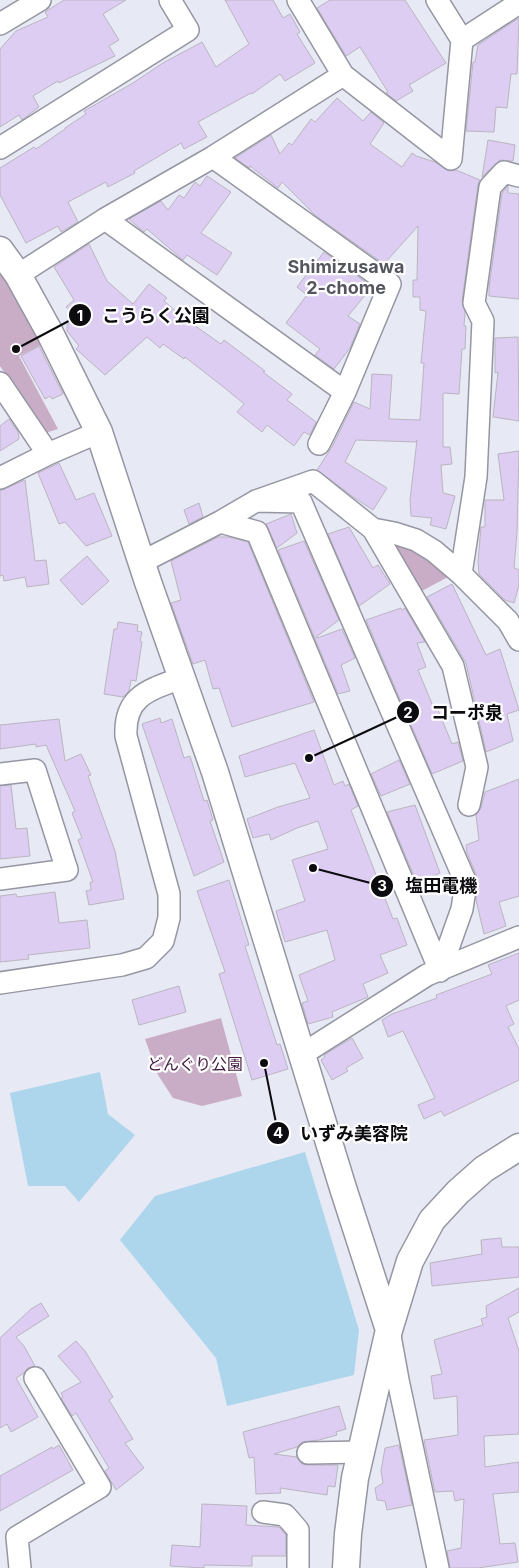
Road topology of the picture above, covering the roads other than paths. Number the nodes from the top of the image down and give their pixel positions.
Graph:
1 (40, 0) edge
2 (170, 0) edge
3 (298, 0) edge
4 (437, 0) edge
5 (519, 3) edge
6 (0, 24) edge
7 (462, 40) junction
8 (343, 75) junction
9 (0, 148) edge
10 (213, 157) junction
11 (519, 176) edge
12 (105, 219) junction
13 (0, 250) edge
14 (18, 276) junction
15 (0, 383) edge
16 (345, 392) junction
17 (99, 432) junction
18 (319, 444) dead end
19 (48, 454) junction
20 (0, 478) edge
21 (256, 501) junction
22 (220, 522) junction
23 (373, 528) junction
24 (142, 562) junction
25 (461, 574) junction
26 (519, 640) edge
27 (181, 678) junction
28 (0, 774) edge
29 (469, 805) dead end
30 (0, 879) edge
31 (519, 937) edge
32 (440, 971) junction
33 (0, 984) edge
34 (301, 1055) junction
35 (519, 1147) edge
36 (389, 1330) junction
37 (35, 1378) dead end
38 (361, 1452) junction
39 (308, 1453) dead end
40 (263, 1512) dead end
41 (20, 1568) edge
42 (298, 1568) edge
43 (346, 1568) edge
44 (438, 1568) edge

1 - 6 street
2 - 9 street
3 - 8 street
4 - 7 street
5 - 7 street
7 - 8 street
8 - 10 street
10 - 12 street
10 - 16 street
11 - 25 street
12 - 14 street
12 - 16 street
13 - 14 street
14 - 17 street
15 - 19 street
16 - 18 street
17 - 19 street
17 - 24 street
19 - 20 street
21 - 22 street
21 - 23 street
21 - 32 street
22 - 24 street
22 - 32 street
23 - 25 street
23 - 29 street
24 - 27 street
25 - 26 street
27 - 33 street
27 - 34 street
28 - 30 street
31 - 32 street
32 - 34 street
34 - 36 street
35 - 36 street
36 - 38 street
36 - 44 street
37 - 41 street
38 - 39 street
38 - 43 street
40 - 42 street

